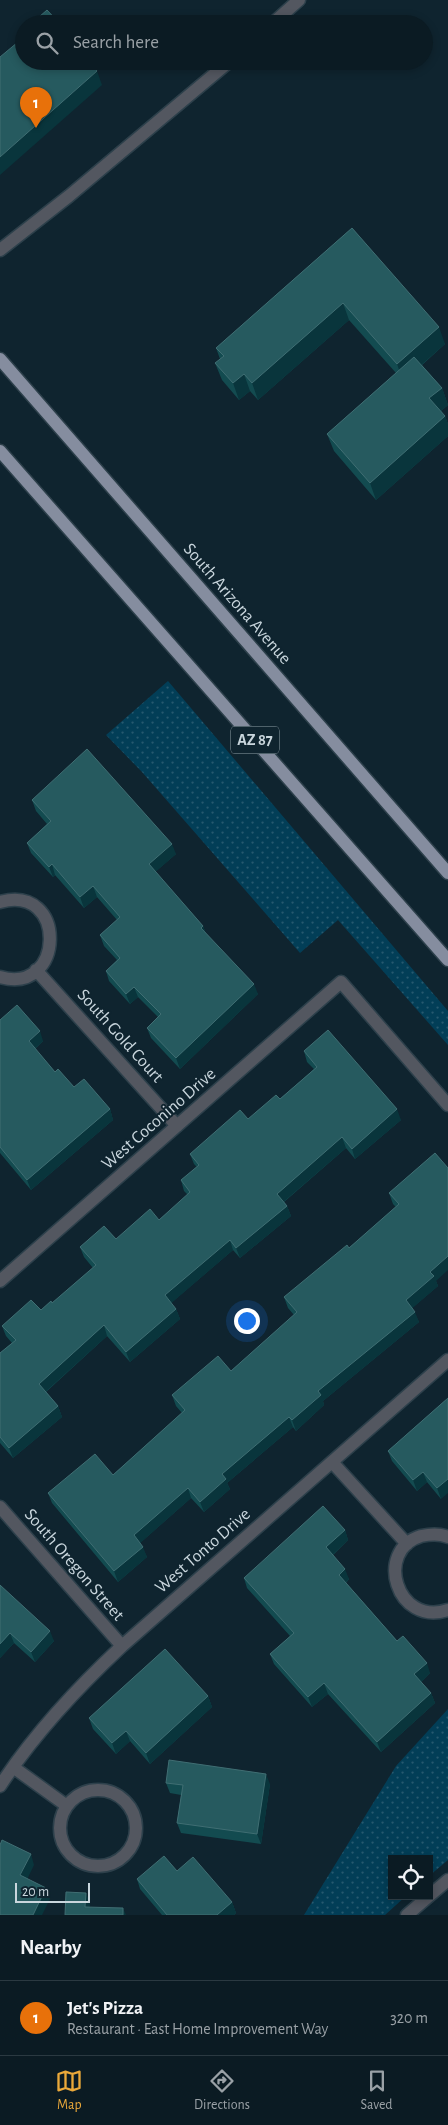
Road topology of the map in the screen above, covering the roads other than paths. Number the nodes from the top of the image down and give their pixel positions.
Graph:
1 (299, 0) edge
2 (282, 15) edge
3 (219, 70) edge
4 (0, 250) edge
5 (0, 359) edge
6 (0, 451) edge
7 (448, 872) edge
8 (0, 902) edge
9 (448, 960) edge
10 (36, 970) junction
11 (0, 977) edge
12 (448, 1105) edge
13 (178, 1126) junction
14 (0, 1281) edge
15 (448, 1360) edge
16 (332, 1462) junction
17 (0, 1507) edge
18 (448, 1536) edge
19 (407, 1544) junction
20 (448, 1610) edge
21 (122, 1646) junction
22 (13, 1767) junction
23 (0, 1786) edge
24 (67, 1806) junction
25 (448, 1880) edge
26 (433, 1893) edge
27 (425, 1900) edge
28 (408, 1915) edge

1 - 2 street
3 - 4 street
5 - 7 main road, South Arizona Avenue
6 - 9 main road, AZ 87
8 - 10 street
10 - 11 street
10 - 13 street, South Gold Court
12 - 13 street, West Coconino Drive
13 - 14 street, West Coconino Drive
15 - 16 street, West Tonto Drive
16 - 19 street
16 - 21 street, West Tonto Drive
17 - 21 street, South Oregon Street
18 - 19 street
19 - 20 street
21 - 22 street, West Tonto Drive
22 - 23 street, West Tonto Drive
22 - 24 street
24 - 24 street
25 - 26 street
27 - 28 street

